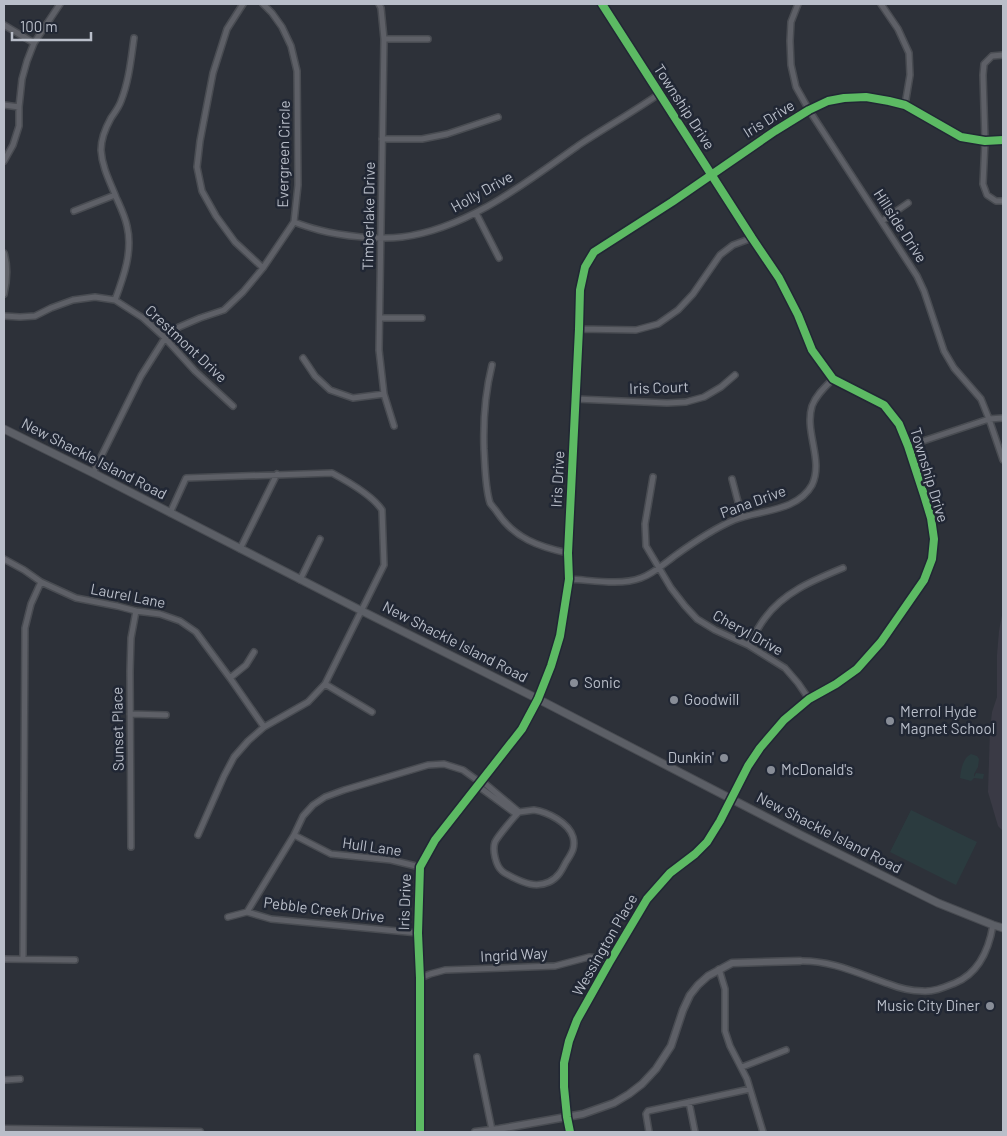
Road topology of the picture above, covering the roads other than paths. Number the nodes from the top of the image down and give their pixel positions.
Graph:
1 (60, 4) edge
2 (243, 4) edge
3 (263, 4) edge
4 (379, 4) edge
5 (602, 4) edge
6 (798, 4) edge
7 (881, 4) edge
8 (4, 25) edge
9 (134, 38) dead end
10 (384, 39) junction
11 (428, 39) dead end
12 (34, 43) junction
13 (1003, 55) edge
14 (659, 94) junction
15 (4, 105) edge
16 (905, 105) junction
17 (19, 107) junction
18 (809, 110) junction
19 (498, 117) dead end
20 (382, 139) junction
21 (1003, 140) edge
22 (985, 141) junction
23 (4, 161) edge
24 (712, 175) junction
25 (115, 194) junction
26 (1003, 201) edge
27 (908, 203) dead end
28 (74, 211) dead end
29 (476, 213) junction
30 (882, 221) junction
31 (294, 222) junction
32 (381, 238) junction
33 (752, 238) junction
34 (4, 253) edge
35 (499, 258) dead end
36 (263, 268) junction
37 (4, 294) edge
38 (115, 300) junction
39 (4, 316) edge
40 (380, 318) junction
41 (422, 318) dead end
42 (579, 329) junction
43 (165, 338) junction
44 (303, 358) dead end
45 (492, 365) dead end
46 (735, 374) dead end
47 (833, 379) junction
48 (384, 394) junction
49 (576, 399) junction
50 (233, 406) dead end
51 (1003, 418) edge
52 (989, 419) junction
53 (394, 426) dead end
54 (4, 429) edge
55 (908, 446) junction
56 (1003, 460) edge
57 (93, 473) junction
58 (277, 474) junction
59 (653, 477) dead end
60 (732, 478) dead end
61 (170, 513) junction
62 (742, 517) junction
63 (320, 539) dead end
64 (240, 549) junction
65 (568, 553) junction
66 (4, 560) edge
67 (658, 568) junction
68 (843, 568) dead end
69 (569, 578) junction
70 (300, 580) junction
71 (41, 582) junction
72 (136, 611) junction
73 (362, 611) junction
74 (748, 645) junction
75 (254, 652) dead end
76 (230, 678) junction
77 (324, 684) junction
78 (538, 700) junction
79 (809, 700) junction
80 (372, 712) dead end
81 (130, 714) junction
82 (166, 715) dead end
83 (264, 727) junction
84 (480, 783) junction
85 (731, 798) junction
86 (517, 813) junction
87 (198, 835) dead end
88 (294, 835) junction
89 (131, 848) dead end
90 (420, 868) junction
91 (247, 912) junction
92 (228, 917) dead end
93 (993, 925) junction
94 (1003, 928) edge
95 (418, 933) junction
96 (4, 959) edge
97 (24, 959) junction
98 (75, 960) dead end
99 (800, 961) joint
100 (609, 963) junction
101 (719, 969) junction
102 (420, 978) junction
103 (786, 1050) dead end
104 (477, 1057) dead end
105 (742, 1067) junction
106 (20, 1079) dead end
107 (4, 1080) edge
108 (750, 1089) junction
109 (689, 1102) junction
110 (567, 1117) junction
111 (4, 1129) edge
112 (492, 1130) junction
113 (133, 1132) edge
114 (200, 1132) edge
115 (420, 1132) edge
116 (476, 1132) edge
117 (570, 1132) edge
118 (649, 1132) edge
119 (695, 1132) edge
120 (763, 1132) edge

1 - 12 street
2 - 36 street
3 - 31 street, Evergreen Circle
4 - 10 street, Timberlake Drive
5 - 14 street, Township Drive
6 - 18 street, Hillside Drive
7 - 16 street
8 - 12 street
9 - 25 street
10 - 11 street
10 - 20 street, Timberlake Drive
12 - 17 street
13 - 22 street
14 - 24 street, Township Drive
14 - 29 street, Holly Drive
15 - 17 street
16 - 18 street, Iris Drive
16 - 22 street, Iris Drive
17 - 23 street
18 - 24 street, Iris Drive
18 - 30 street, Hillside Drive
19 - 20 street
20 - 32 street, Timberlake Drive
21 - 22 street, Iris Drive
22 - 26 street
24 - 33 street, Township Drive
24 - 42 street, Iris Drive
25 - 28 street
25 - 38 street
27 - 30 street
29 - 32 street, Holly Drive
29 - 35 street
30 - 52 street, Hillside Drive
31 - 32 street, Holly Drive
31 - 36 street, Evergreen Circle
32 - 40 street, Timberlake Drive
33 - 42 street
33 - 47 street, Township Drive
34 - 37 street
36 - 43 street, Evergreen Circle
38 - 39 street, Crestmont Drive
38 - 43 street, Crestmont Drive
40 - 41 street
40 - 48 street, Timberlake Drive
42 - 49 street, Iris Drive
43 - 50 street, Crestmont Drive
43 - 57 street, Evergreen Circle
44 - 48 street
45 - 65 street
46 - 49 street, Iris Court
47 - 55 street, Township Drive
47 - 62 street, Pana Drive
48 - 53 street, Timberlake Drive
49 - 65 street, Iris Drive
51 - 52 street
52 - 55 street
52 - 56 street, Hillside Drive
54 - 57 main road, New Shackle Island Road
55 - 79 street, Township Drive
57 - 61 main road, New Shackle Island Road
58 - 61 street
58 - 64 street
58 - 73 street
59 - 67 street, Cheryl Drive
60 - 62 street
61 - 64 main road, New Shackle Island Road
62 - 67 street, Pana Drive
63 - 70 street
64 - 70 main road, New Shackle Island Road
65 - 69 street, Iris Drive
66 - 71 street, Laurel Lane
67 - 69 street, Pana Drive
67 - 74 street, Cheryl Drive
68 - 74 street
69 - 78 street, Iris Drive
70 - 73 main road, New Shackle Island Road
71 - 72 street, Laurel Lane
71 - 97 street
72 - 76 street, Laurel Lane
72 - 81 street, Sunset Place
73 - 77 street
73 - 78 main road, New Shackle Island Road
74 - 79 street, Cheryl Drive
75 - 76 street
76 - 83 street, Laurel Lane
77 - 80 street
77 - 83 street
78 - 84 street, Iris Drive
78 - 85 main road, New Shackle Island Road
79 - 85 street, Township Drive
81 - 82 street
81 - 89 street, Sunset Place
83 - 87 street
84 - 86 street
84 - 88 street
84 - 90 street, Iris Drive
85 - 93 main road, New Shackle Island Road
85 - 100 street, Wessington Place
86 - 86 street
88 - 90 street, Hull Lane
88 - 91 street
90 - 95 street, Iris Drive
91 - 92 street, Pebble Creek Drive
91 - 95 street, Pebble Creek Drive
93 - 94 main road, New Shackle Island Road
93 - 99 street
95 - 102 street, Iris Drive
96 - 97 street
97 - 98 street
99 - 101 street
100 - 102 street, Ingrid Way
100 - 110 street, Wessington Place
101 - 105 street
101 - 110 street
102 - 115 street, Iris Drive
103 - 105 street
104 - 112 street
105 - 108 street
106 - 107 street
108 - 109 street
108 - 120 street
109 - 118 street
109 - 119 street
110 - 112 street
110 - 117 street, Wessington Place
111 - 113 street
112 - 116 street
113 - 114 street

